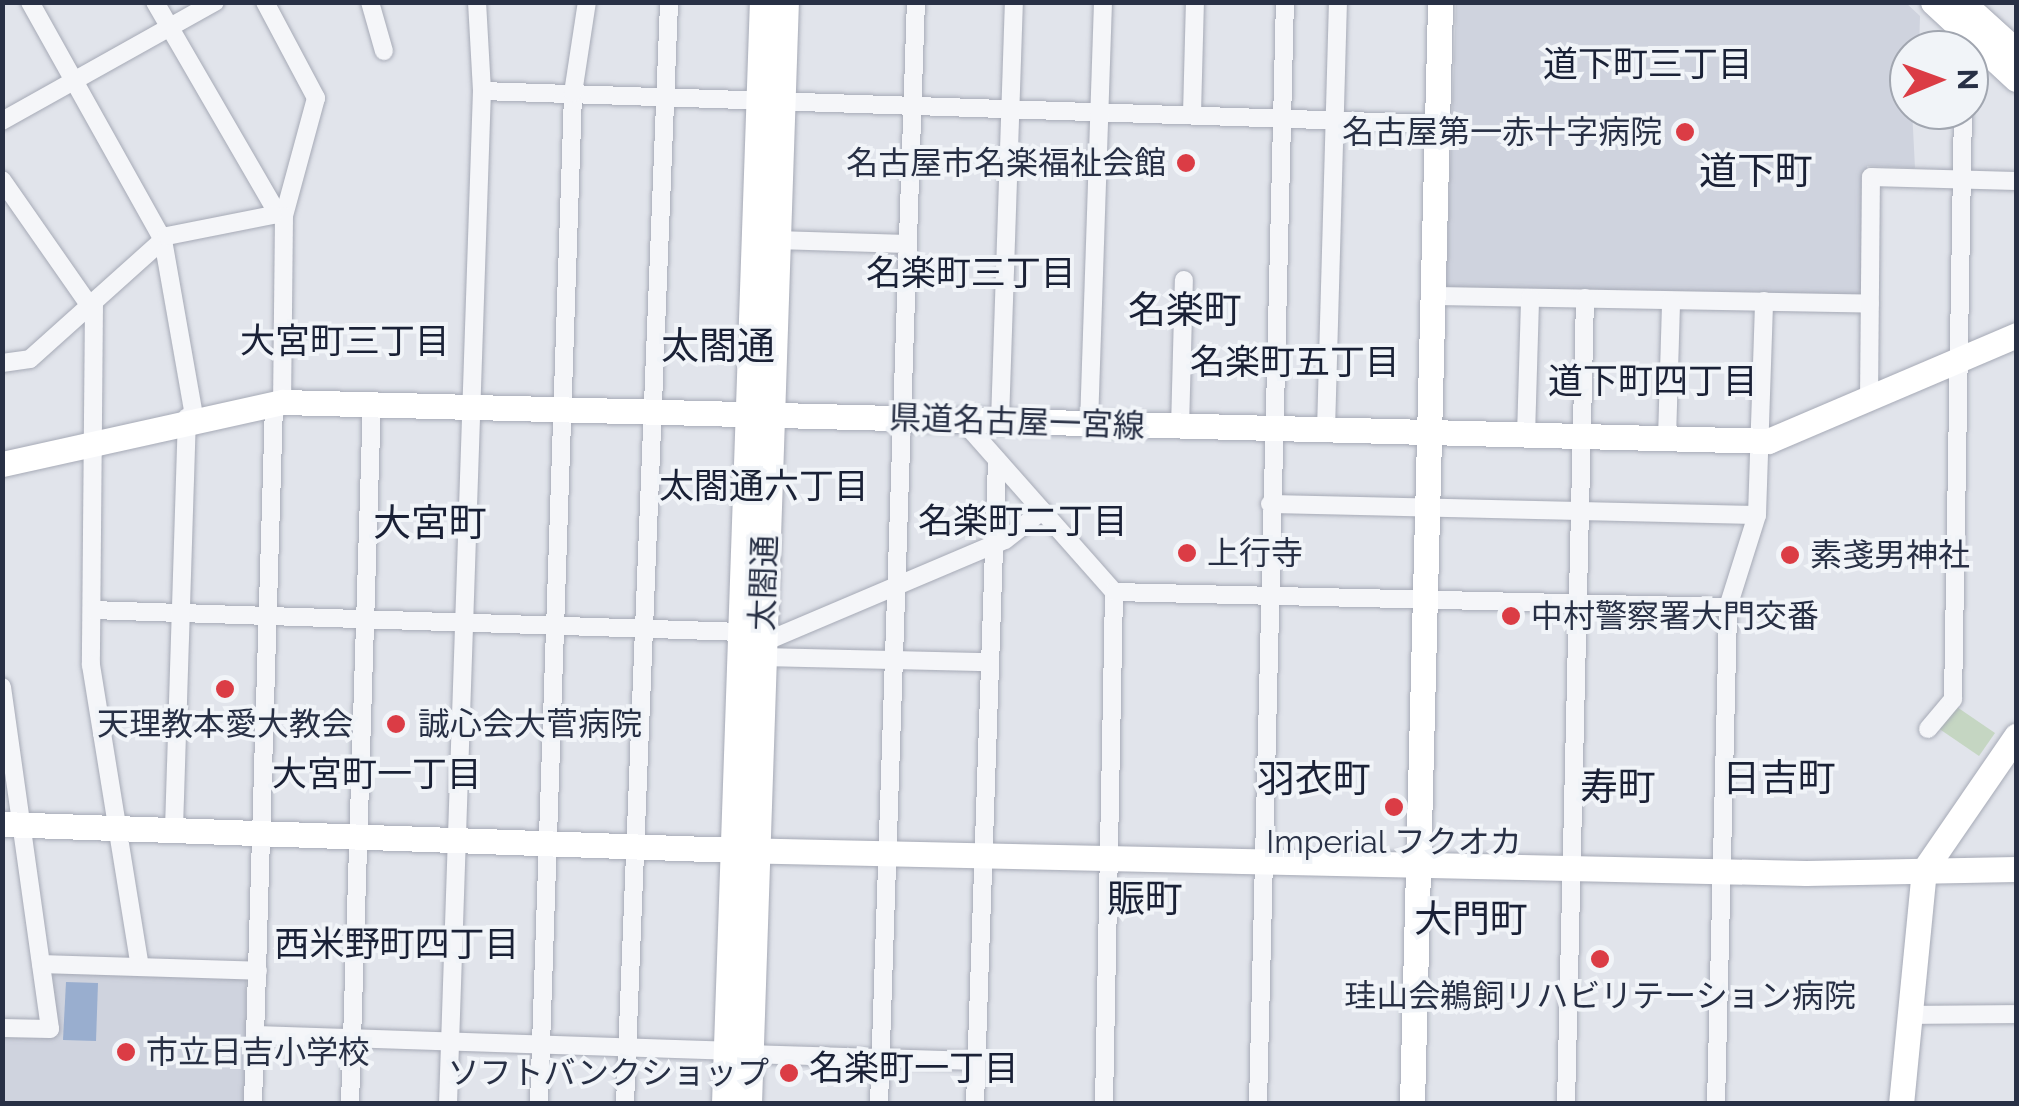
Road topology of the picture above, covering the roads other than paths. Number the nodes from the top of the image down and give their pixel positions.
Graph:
1 (30, 2) edge
2 (156, 2) edge
3 (214, 2) edge
4 (265, 2) edge
5 (370, 2) edge
6 (477, 2) edge
7 (587, 2) edge
8 (669, 2) edge
9 (764, 2) edge
10 (786, 2) edge
11 (916, 2) edge
12 (1014, 2) edge
13 (1103, 2) edge
14 (1195, 2) edge
15 (1285, 2) edge
16 (1338, 2) edge
17 (1440, 2) edge
18 (1932, 2) edge
19 (1962, 2) edge
20 (170, 29) junction
21 (1955, 30) edge
22 (384, 51) dead end
23 (2016, 51) edge
24 (1989, 60) edge
25 (76, 79) junction
26 (2016, 80) edge
27 (482, 91) junction
28 (573, 93) junction
29 (660, 95) junction
30 (771, 98) junction
31 (913, 104) junction
32 (1011, 107) junction
33 (1099, 111) junction
34 (1192, 114) junction
35 (1281, 118) junction
36 (1335, 120) junction
37 (2, 121) edge
38 (1437, 124) junction
39 (1963, 130) edge
40 (1962, 178) junction
41 (2, 180) edge
42 (2016, 181) edge
43 (278, 216) junction
44 (163, 240) junction
45 (778, 240) junction
46 (908, 244) junction
47 (1184, 280) dead end
48 (1432, 296) junction
49 (1530, 298) junction
50 (1584, 298) junction
51 (1670, 301) junction
52 (1764, 301) junction
53 (92, 304) junction
54 (1870, 304) junction
55 (2016, 335) edge
56 (1959, 360) junction
57 (2, 362) edge
58 (1868, 400) junction
59 (372, 401) junction
60 (278, 402) junction
61 (472, 402) junction
62 (560, 404) junction
63 (646, 407) junction
64 (758, 412) junction
65 (190, 416) junction
66 (902, 418) junction
67 (962, 420) junction
68 (1000, 420) junction
69 (1089, 424) junction
70 (1180, 428) junction
71 (1272, 430) junction
72 (1326, 430) junction
73 (1427, 434) junction
74 (1526, 436) junction
75 (1580, 437) junction
76 (95, 439) junction
77 (1668, 439) junction
78 (1759, 440) junction
79 (997, 460) junction
80 (2, 464) edge
81 (1270, 504) junction
82 (1424, 507) junction
83 (1042, 511) junction
84 (1578, 511) junction
85 (1757, 515) junction
86 (994, 545) junction
87 (898, 586) junction
88 (1114, 592) junction
89 (1268, 598) junction
90 (1422, 600) junction
91 (1578, 604) junction
92 (1728, 606) junction
93 (92, 610) junction
94 (183, 613) junction
95 (270, 616) junction
96 (364, 619) junction
97 (466, 622) junction
98 (553, 626) junction
99 (640, 628) junction
100 (755, 644) junction
101 (896, 660) junction
102 (990, 662) junction
103 (2, 688) edge
104 (1928, 729) dead end
105 (2016, 736) edge
106 (12, 824) edge
107 (119, 827) junction
108 (174, 829) junction
109 (261, 831) junction
110 (355, 835) junction
111 (458, 839) junction
112 (546, 842) junction
113 (634, 846) junction
114 (745, 850) junction
115 (889, 853) junction
116 (982, 855) junction
117 (1110, 858) junction
118 (1264, 861) junction
119 (1417, 864) junction
120 (1571, 868) junction
121 (2016, 868) edge
122 (1924, 870) junction
123 (1724, 871) junction
124 (40, 964) junction
125 (140, 966) junction
126 (258, 971) junction
127 (2016, 1014) edge
128 (1910, 1015) junction
129 (2, 1028) edge
130 (256, 1036) junction
131 (352, 1038) junction
132 (449, 1042) junction
133 (541, 1045) junction
134 (627, 1048) junction
135 (739, 1052) junction
136 (881, 1059) junction
137 (976, 1061) junction
138 (254, 1104) edge
139 (350, 1104) edge
140 (448, 1104) edge
141 (539, 1104) edge
142 (625, 1104) edge
143 (726, 1104) edge
144 (748, 1104) edge
145 (879, 1104) edge
146 (975, 1104) edge
147 (1104, 1104) edge
148 (1258, 1104) edge
149 (1412, 1104) edge
150 (1566, 1104) edge
151 (1716, 1104) edge
152 (1901, 1104) edge

1 - 25 street
2 - 20 street
3 - 20 street
4 - 43 street
5 - 22 street
6 - 27 street
7 - 28 street
8 - 29 street
9 - 30 main road, 太閤通
10 - 30 main road, 太閤通
11 - 31 street
12 - 32 street
13 - 33 street
14 - 34 street
15 - 35 street
16 - 36 street
17 - 38 street
18 - 21 street
19 - 23 street
20 - 25 street
20 - 43 street
24 - 26 street
25 - 37 street
25 - 44 street
27 - 28 street
27 - 61 street
28 - 29 street
28 - 62 street
29 - 30 street
29 - 63 street
30 - 31 street
30 - 45 main road, 太閤通
30 - 64 main road, 太閤通
31 - 32 street
31 - 46 street
32 - 33 street
32 - 68 street
33 - 34 street
33 - 69 street
34 - 35 street
35 - 36 street
35 - 71 street
36 - 38 street
36 - 72 street
38 - 48 street
39 - 40 street
40 - 42 street
40 - 54 street
40 - 56 street
41 - 53 street
43 - 44 street
43 - 60 street
44 - 53 street
44 - 65 street
45 - 46 street
45 - 64 main road, 太閤通
46 - 66 street
47 - 70 street
48 - 49 street
48 - 73 street
49 - 50 street
49 - 74 street
50 - 51 street
50 - 75 street
51 - 52 street
51 - 77 street
52 - 54 street
52 - 78 street
53 - 57 street
53 - 76 street
54 - 58 street
55 - 56 street, 県道名古屋一宮線
56 - 58 street, 県道名古屋一宮線
56 - 104 street
58 - 78 street, 県道名古屋一宮線
59 - 60 street, 県道名古屋一宮線
59 - 61 street, 県道名古屋一宮線
59 - 96 street
60 - 65 street, 県道名古屋一宮線
60 - 95 street
61 - 62 street, 県道名古屋一宮線
61 - 97 street
62 - 63 street, 県道名古屋一宮線
62 - 98 street
63 - 64 street, 県道名古屋一宮線
63 - 99 street
64 - 66 street, 県道名古屋一宮線
64 - 100 main road, 太閤通
65 - 76 street, 県道名古屋一宮線
65 - 94 street
66 - 67 street, 県道名古屋一宮線
66 - 87 street
67 - 68 street, 県道名古屋一宮線
67 - 79 street
68 - 69 street, 県道名古屋一宮線
69 - 70 street, 県道名古屋一宮線
70 - 71 street, 県道名古屋一宮線
71 - 72 street, 県道名古屋一宮線
71 - 81 street
72 - 73 street, 県道名古屋一宮線
73 - 74 street, 県道名古屋一宮線
73 - 82 street
74 - 75 street, 県道名古屋一宮線
75 - 77 street, 県道名古屋一宮線
75 - 84 street
76 - 80 street, 県道名古屋一宮線
76 - 93 street
77 - 78 street, 県道名古屋一宮線
78 - 85 street
79 - 83 street
79 - 86 street
81 - 82 street
81 - 89 street
82 - 84 street
82 - 90 street
83 - 86 street
83 - 88 street
84 - 85 street
84 - 91 street
85 - 92 street
86 - 87 street
86 - 102 street
87 - 100 street
87 - 101 street
88 - 89 street
88 - 117 street
89 - 90 street
89 - 118 street
90 - 91 street
90 - 119 street
91 - 92 street
91 - 120 street
92 - 123 street
93 - 94 street
93 - 107 street
94 - 95 street
94 - 108 street
95 - 96 street
95 - 109 street
96 - 97 street
96 - 110 street
97 - 98 street
97 - 111 street
98 - 99 street
98 - 112 street
99 - 100 street
99 - 113 street
100 - 101 street
100 - 114 main road, 太閤通
101 - 102 street
101 - 115 street
102 - 116 street
103 - 106 street
105 - 122 street
106 - 107 street
106 - 124 street
107 - 108 street
107 - 125 street
108 - 109 street
109 - 110 street
109 - 126 street
110 - 111 street
110 - 131 street
111 - 112 street
111 - 132 street
112 - 113 street
112 - 133 street
113 - 114 street
113 - 134 street
114 - 115 street
114 - 135 main road, 太閤通
115 - 116 street
115 - 136 street
116 - 117 street
116 - 137 street
117 - 118 street
117 - 147 street
118 - 119 street
118 - 148 street
119 - 120 street
119 - 149 street
120 - 123 street
120 - 150 street
121 - 122 street
122 - 123 street
122 - 128 street
123 - 151 street
124 - 125 street
124 - 129 street
125 - 126 street
126 - 130 street
127 - 128 street
128 - 152 street
130 - 131 street
130 - 138 street
131 - 132 street
131 - 139 street
132 - 133 street
132 - 140 street
133 - 134 street
133 - 141 street
134 - 135 street
134 - 142 street
135 - 136 street
135 - 143 main road, 太閤通
135 - 144 main road, 太閤通
136 - 137 street
136 - 145 street
137 - 146 street

